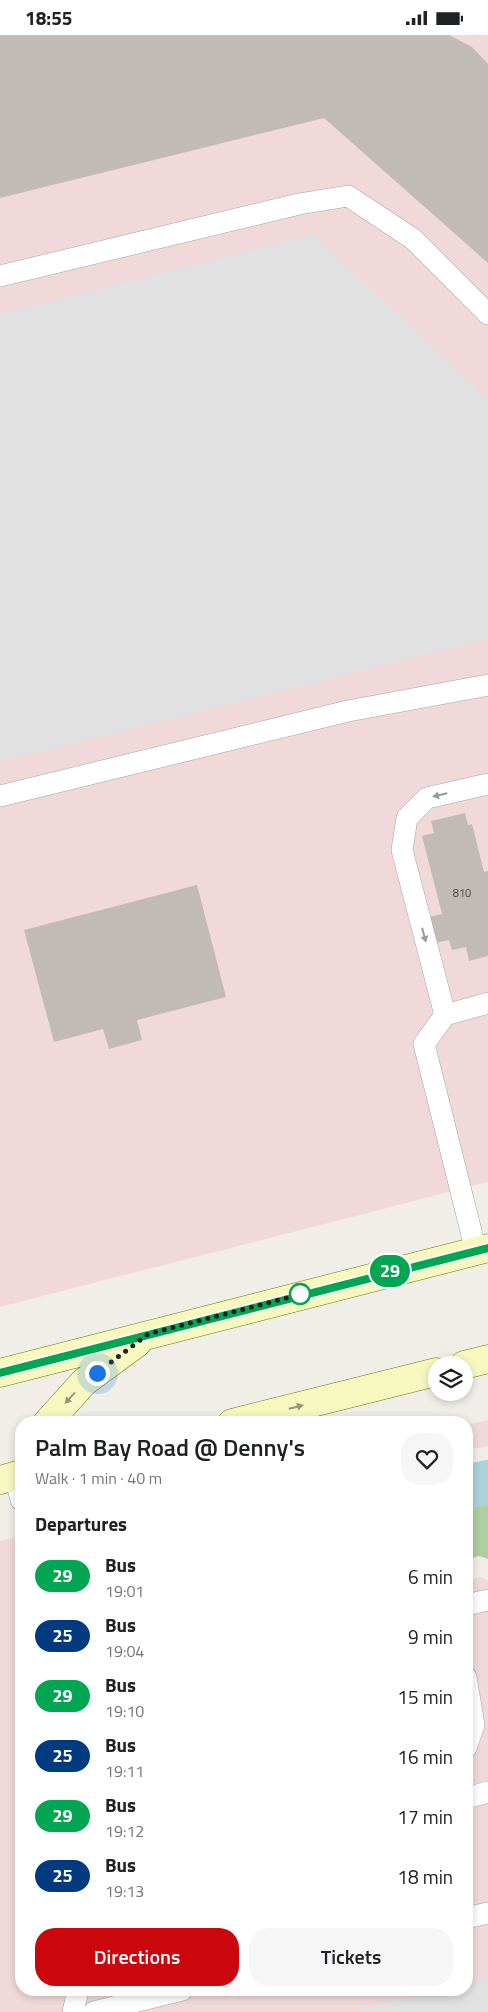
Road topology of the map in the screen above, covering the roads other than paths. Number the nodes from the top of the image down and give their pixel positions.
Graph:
1 (0, 276) edge
2 (488, 314) edge
3 (488, 685) edge
4 (488, 784) edge
5 (0, 796) edge
6 (488, 1003) edge
7 (445, 1015) junction
8 (482, 1249) edge
9 (148, 1334) junction
10 (488, 1359) edge
11 (473, 1363) edge
12 (0, 1373) edge
13 (428, 1374) edge
14 (53, 1416) edge
15 (260, 1416) edge
16 (488, 1600) edge
17 (473, 1603) edge
18 (488, 1792) edge
19 (473, 1796) edge
20 (488, 1913) edge
21 (473, 1916) edge
22 (77, 1996) edge
23 (158, 1996) edge
24 (73, 2012) edge
25 (94, 2012) edge

1 - 2 lane
3 - 5 lane
4 -> 7 lane
6 - 7 lane
7 - 8 lane
8 - 9 main road
9 - 12 main road
9 -> 14 main road
10 - 11 main road
15 -> 13 main road
16 - 17 lane
18 - 19 lane
20 - 21 lane
22 - 24 lane
23 - 25 lane

